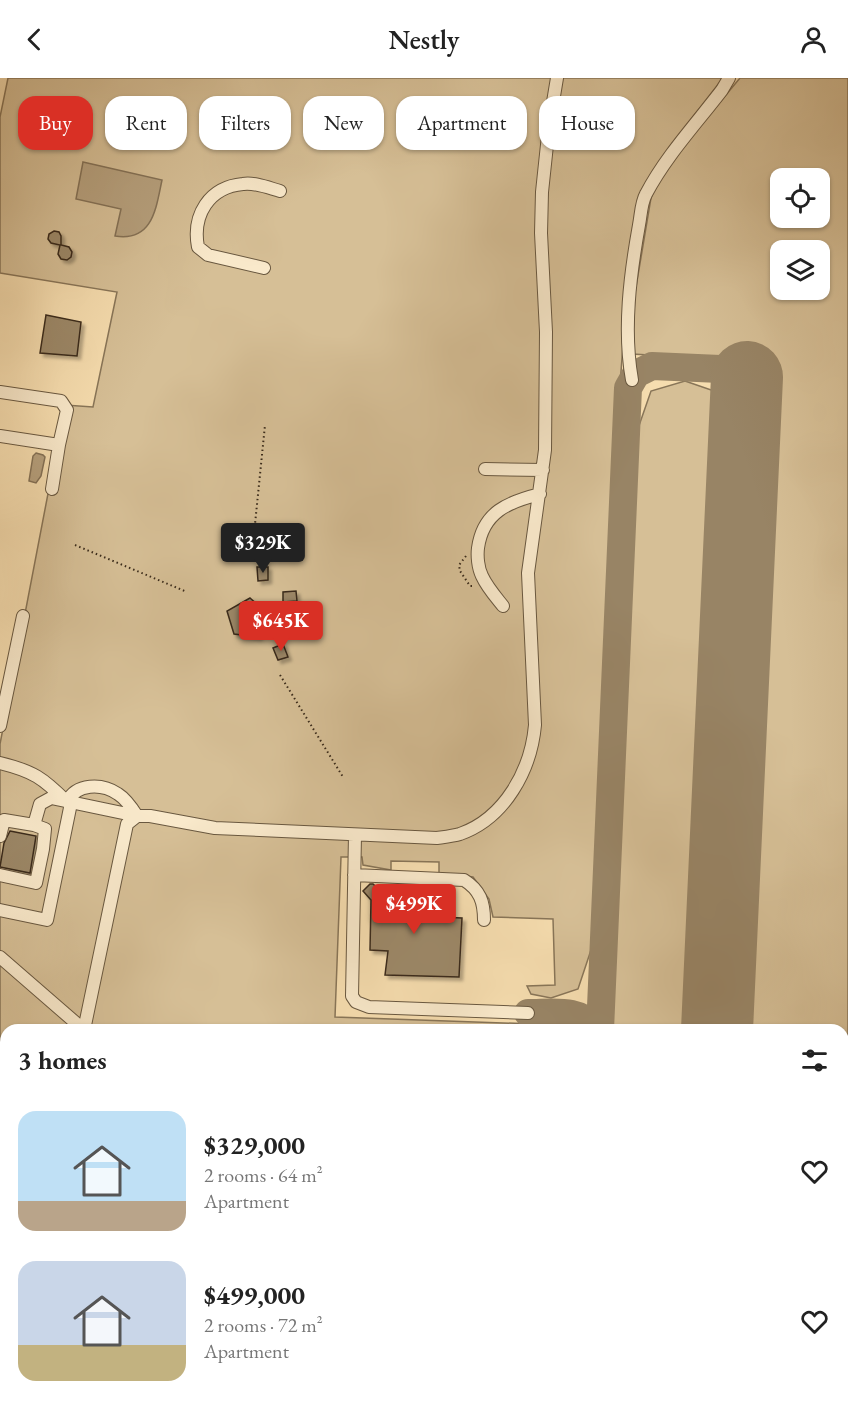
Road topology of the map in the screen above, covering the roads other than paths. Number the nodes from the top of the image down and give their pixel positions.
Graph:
1 (557, 78) edge
2 (729, 78) edge
3 (280, 191) dead end
4 (264, 268) dead end
5 (632, 380) dead end
6 (0, 392) edge
7 (0, 436) edge
8 (59, 445) junction
9 (485, 469) dead end
10 (543, 470) junction
11 (52, 489) dead end
12 (540, 494) junction
13 (503, 606) dead end
14 (22, 616) dead end
15 (0, 726) edge
16 (0, 763) edge
17 (69, 802) junction
18 (137, 816) junction
19 (34, 825) junction
20 (355, 835) junction
21 (0, 836) edge
22 (0, 875) edge
23 (354, 875) junction
24 (0, 910) edge
25 (484, 920) dead end
26 (0, 957) edge
27 (528, 1013) dead end
28 (77, 1024) edge
29 (85, 1024) edge

1 - 10 lane
2 - 5 lane
3 - 4 lane
6 - 8 lane
7 - 8 lane
8 - 11 lane
9 - 10 lane
10 - 12 lane
12 - 13 lane
12 - 20 lane
14 - 15 lane
16 - 17 lane
17 - 18 lane
17 - 18 lane
17 - 19 lane
17 - 24 lane
18 - 20 lane
18 - 29 lane
19 - 21 lane
19 - 22 lane
20 - 23 lane
23 - 25 lane
23 - 27 lane
26 - 28 lane

